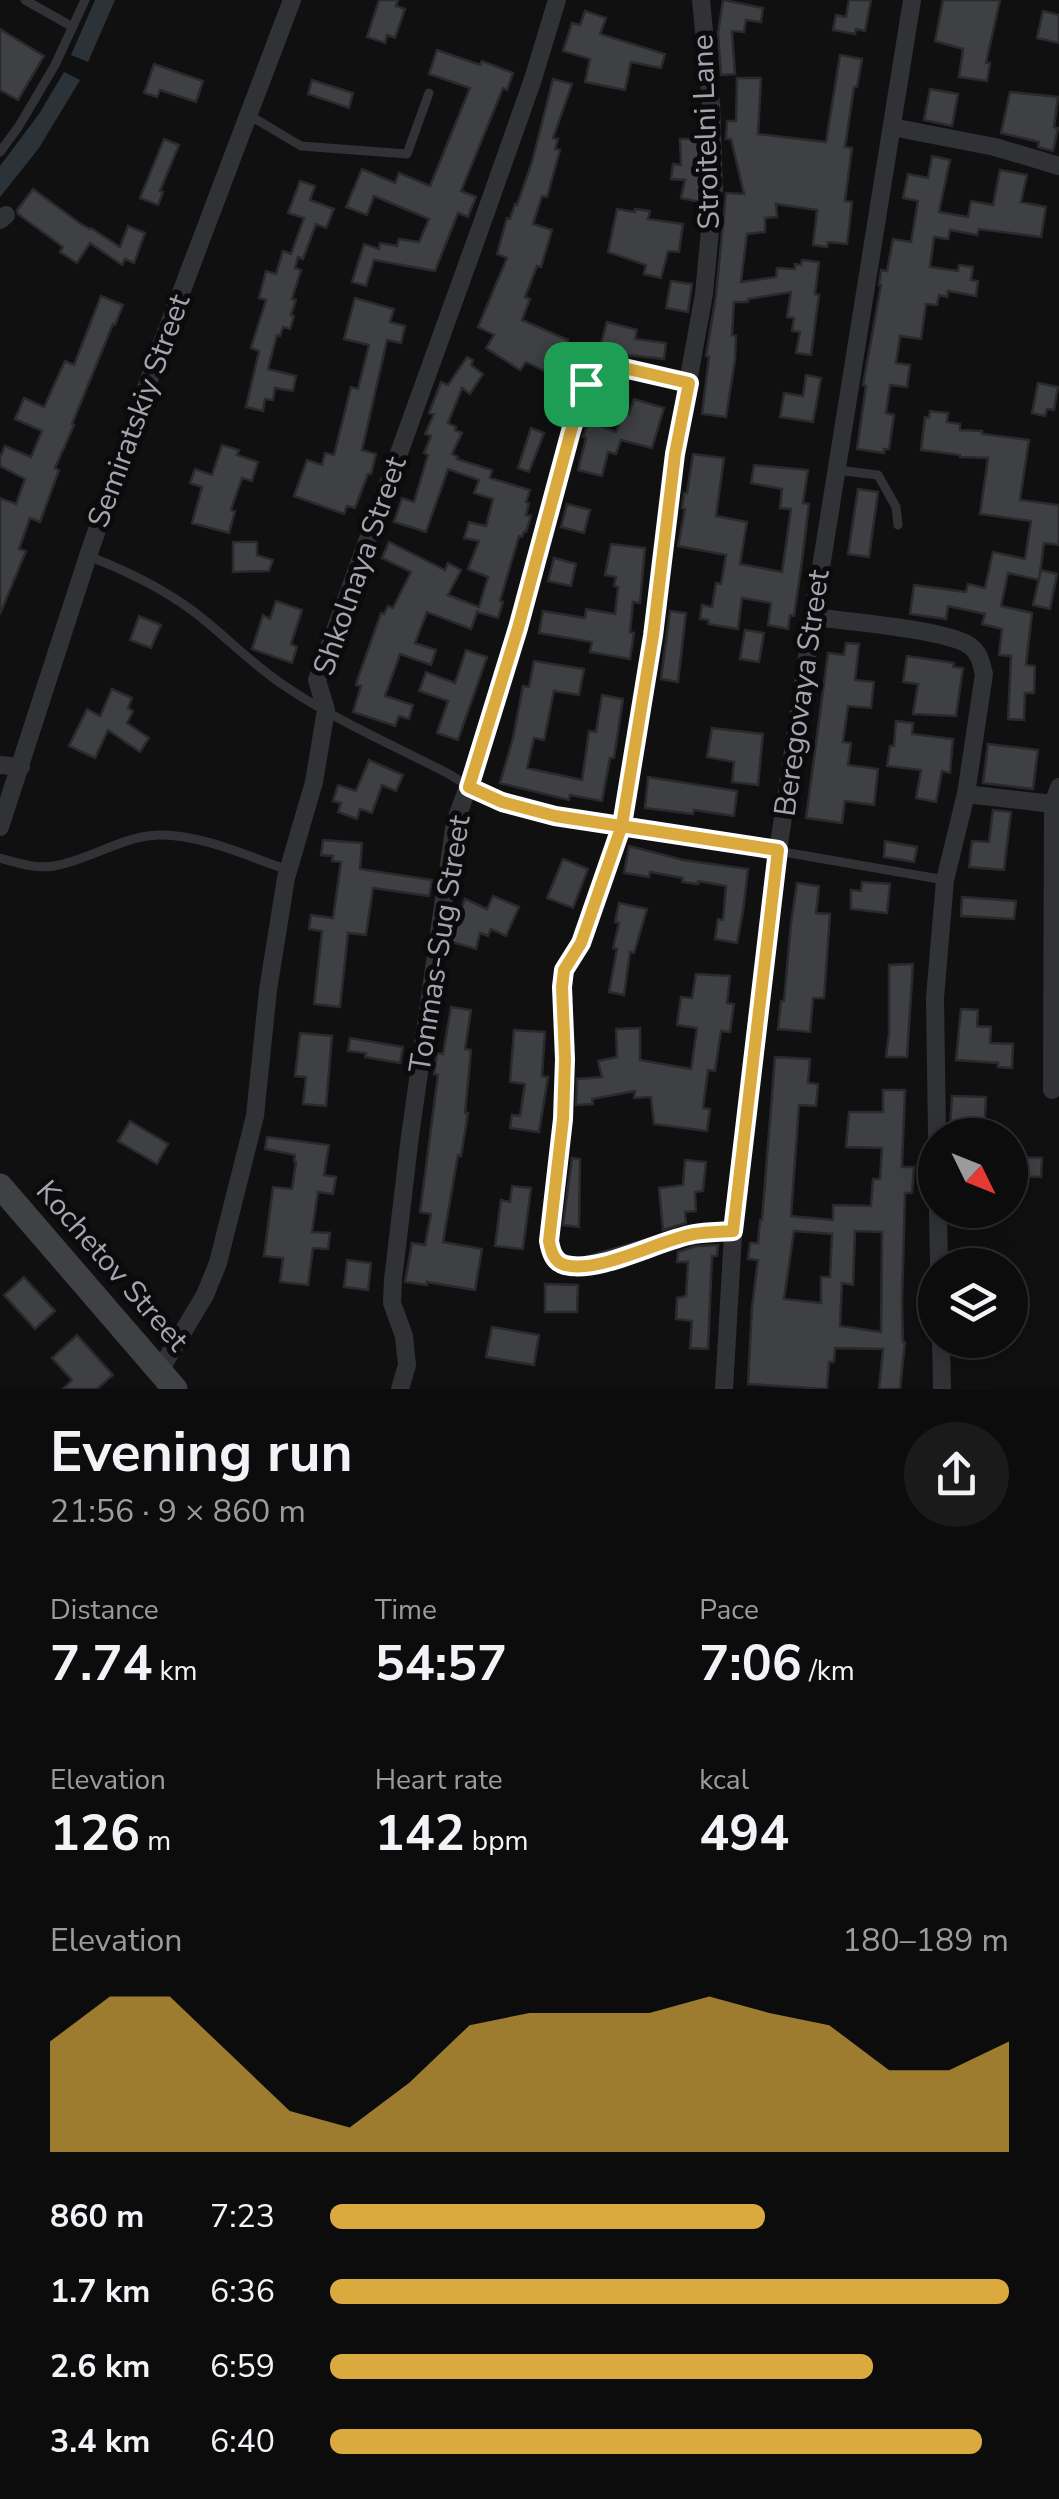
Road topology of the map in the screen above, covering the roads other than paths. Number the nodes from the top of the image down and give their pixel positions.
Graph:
1 (25, 0) edge
2 (85, 0) edge
3 (292, 0) edge
4 (556, 0) edge
5 (701, 0) edge
6 (912, 0) edge
7 (71, 26) junction
8 (429, 93) dead end
9 (249, 115) junction
10 (892, 127) junction
11 (0, 152) edge
12 (1059, 166) edge
13 (689, 383) junction
14 (836, 470) junction
15 (898, 525) dead end
16 (88, 556) junction
17 (813, 617) junction
18 (326, 710) junction
19 (0, 765) edge
20 (21, 767) junction
21 (469, 787) junction
22 (966, 794) junction
23 (1056, 796) edge
24 (622, 825) junction
25 (0, 828) edge
26 (778, 850) junction
27 (0, 858) edge
28 (288, 870) junction
29 (945, 880) junction
30 (1052, 1090) dead end
31 (937, 1118) edge
32 (0, 1186) edge
33 (733, 1231) junction
34 (941, 1358) edge
35 (168, 1380) edge
36 (400, 1389) edge
37 (724, 1389) edge
38 (942, 1389) edge

1 - 7 lane
2 - 7 lane
3 - 9 street, Semiratskiy Street
4 - 18 street, Shkolnaya Street
5 - 13 street, Stroitelni Lane
6 - 10 street, Beregovaya Street
7 - 11 lane
8 - 9 lane
9 - 16 street, Semiratskiy Street
10 - 12 street
10 - 14 street, Beregovaya Street
13 - 21 street, Tonmas-Sug Street
13 - 24 street, Stroitelni Lane
14 - 15 lane
14 - 17 street, Beregovaya Street
16 - 18 lane
16 - 20 street, Semiratskiy Street
17 - 22 street
17 - 26 street, Beregovaya Street
18 - 21 lane
18 - 28 street, Shkolnaya Street
19 - 20 street
20 - 25 street, Semiratskiy Street
21 - 24 lane
21 - 36 street, Tonmas-Sug Street
22 - 23 street
22 - 29 street
23 - 30 street
24 - 26 lane
24 - 33 street, Stroitelni Lane
26 - 29 lane
26 - 33 street, Beregovaya Street
27 - 28 lane
28 - 35 street, Shkolnaya Street
29 - 31 street
32 - 35 street, Kochetov Street
33 - 37 street, Beregovaya Street
34 - 38 street

